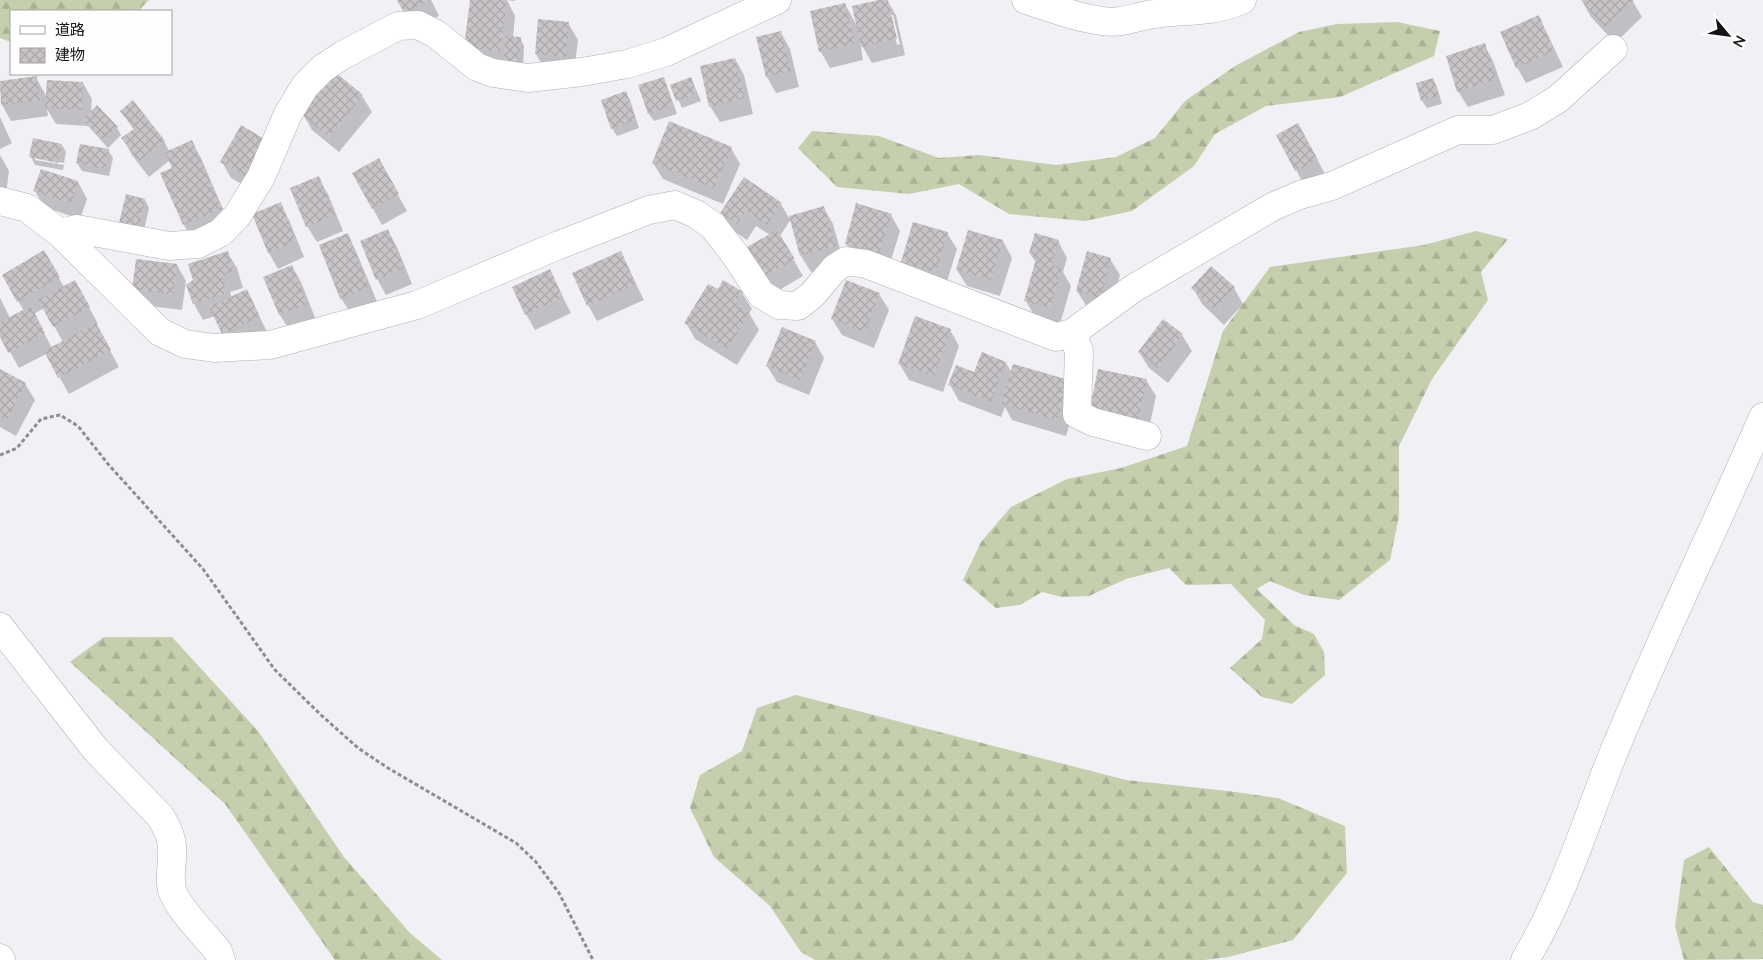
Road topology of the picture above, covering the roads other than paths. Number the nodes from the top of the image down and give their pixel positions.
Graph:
1 (777, 0) edge
2 (1026, 0) edge
3 (1242, 0) edge
4 (1614, 49) dead end
5 (0, 200) edge
6 (60, 232) junction
7 (1072, 333) junction
8 (1763, 417) edge
9 (1147, 436) dead end
10 (0, 628) edge
11 (221, 960) edge
12 (1525, 960) edge

1 - 6 street
2 - 3 street
4 - 7 street
5 - 6 street
6 - 7 street
7 - 9 street
8 - 12 street
10 - 11 street

